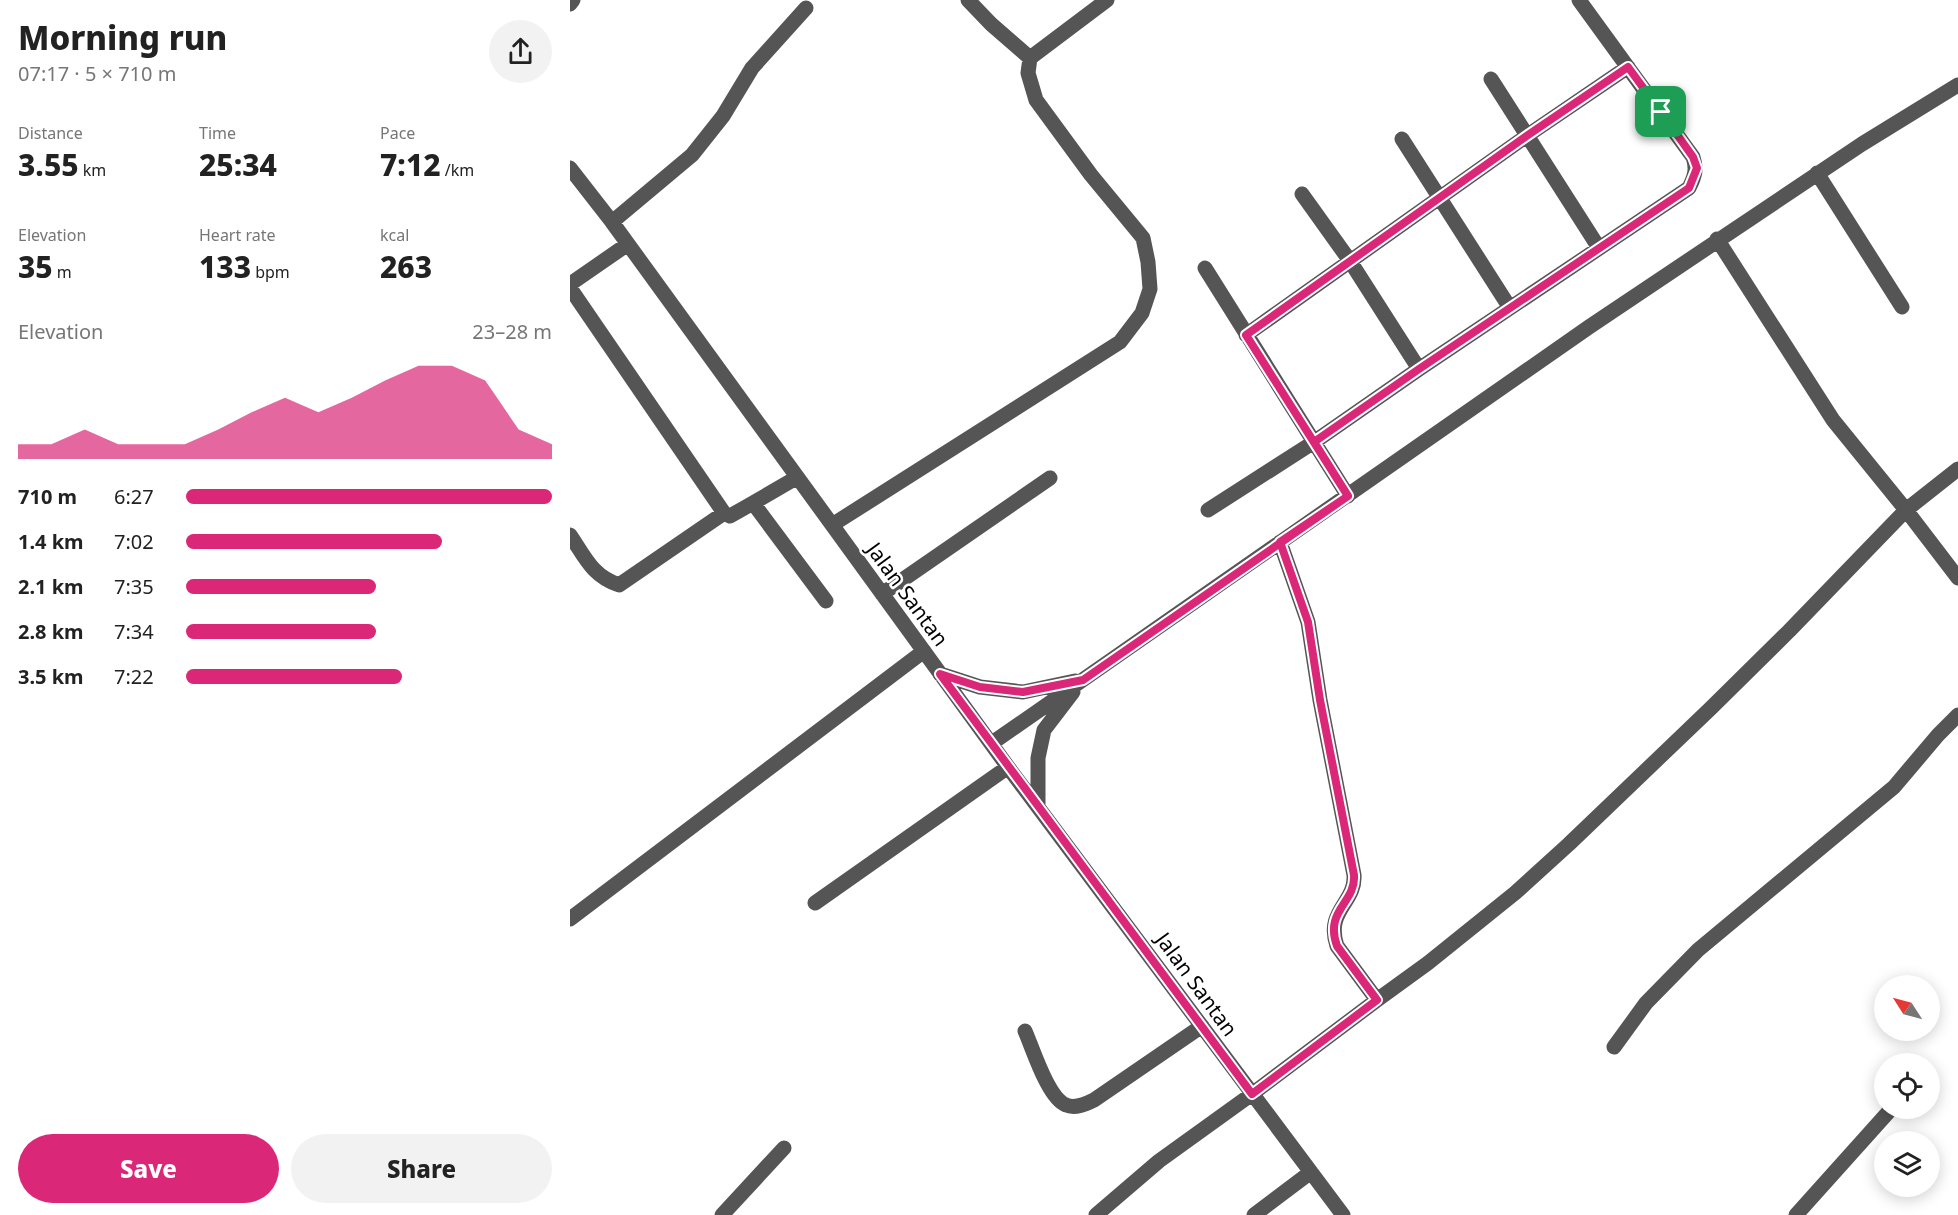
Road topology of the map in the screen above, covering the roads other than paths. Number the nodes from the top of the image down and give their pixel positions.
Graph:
1 (968, 0) edge
2 (1107, 0) edge
3 (1579, 0) edge
4 (806, 8) dead end
5 (1030, 58) junction
6 (1628, 67) junction
7 (1491, 79) dead end
8 (1958, 85) edge
9 (1528, 135) junction
10 (1402, 139) dead end
11 (570, 168) edge
12 (1817, 173) junction
13 (1302, 194) dead end
14 (1439, 198) junction
15 (612, 222) junction
16 (1717, 239) junction
17 (627, 244) junction
18 (1599, 248) junction
19 (1350, 261) junction
20 (1205, 268) dead end
21 (570, 286) edge
22 (1902, 307) dead end
23 (1510, 308) junction
24 (1246, 335) junction
25 (1419, 369) junction
26 (1314, 442) junction
27 (1958, 469) edge
28 (796, 478) junction
29 (1050, 478) dead end
30 (1348, 496) junction
31 (753, 503) junction
32 (1208, 510) dead end
33 (1906, 510) junction
34 (724, 513) junction
35 (832, 525) junction
36 (570, 534) edge
37 (1280, 542) junction
38 (1958, 578) edge
39 (882, 594) junction
40 (826, 601) dead end
41 (924, 651) junction
42 (940, 674) junction
43 (1083, 680) junction
44 (1958, 715) edge
45 (992, 743) junction
46 (1008, 767) junction
47 (1038, 806) junction
48 (815, 903) dead end
49 (570, 919) edge
50 (1377, 1000) junction
51 (1202, 1026) junction
52 (1025, 1031) dead end
53 (1614, 1047) dead end
54 (1252, 1094) junction
55 (1882, 1119) edge
56 (784, 1148) dead end
57 (1311, 1172) junction
58 (722, 1215) edge
59 (1096, 1215) edge
60 (1254, 1215) edge
61 (1344, 1215) edge
62 (1796, 1215) edge

1 - 5 street
2 - 5 street
3 - 6 street
4 - 15 street
5 - 35 street
6 - 9 street
6 - 18 street
7 - 9 street
8 - 12 street
9 - 14 street
9 - 18 street
10 - 14 street
11 - 15 street, Jalan Santan
12 - 16 street
12 - 22 street
13 - 19 street
14 - 19 street
14 - 23 street
15 - 17 street, Jalan Santan
16 - 30 street
16 - 33 street
17 - 21 street
17 - 28 street, Jalan Santan
18 - 23 street
19 - 24 street
19 - 25 street
20 - 24 street
21 - 34 street
23 - 25 street
24 - 26 street
25 - 26 street
26 - 30 street
26 - 32 street
27 - 33 street
28 - 31 street
28 - 35 street, Jalan Santan
29 - 39 street
30 - 37 street
31 - 34 street
31 - 40 street
33 - 38 street
33 - 50 street
34 - 36 street
35 - 39 street, Jalan Santan
37 - 43 street
37 - 50 street
39 - 41 street, Jalan Santan
41 - 42 street, Jalan Santan
41 - 49 street
42 - 43 street
42 - 45 street, Jalan Santan
43 - 45 street
43 - 47 street
44 - 53 street
45 - 46 street, Jalan Santan
46 - 47 street, Jalan Santan
46 - 48 street
47 - 51 street, Jalan Santan
50 - 54 street
51 - 52 street
51 - 54 street, Jalan Santan
54 - 57 street, Jalan Santan
54 - 59 street
55 - 62 street
56 - 58 street
57 - 60 street
57 - 61 street, Jalan Santan

